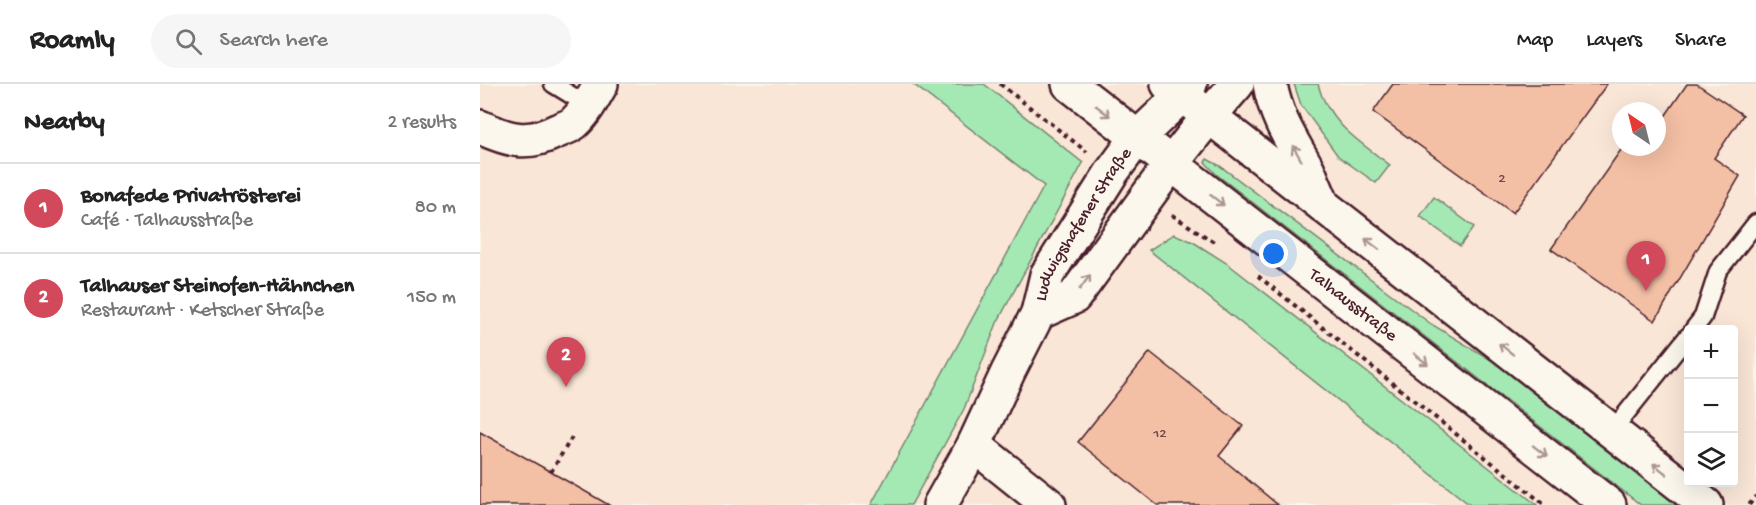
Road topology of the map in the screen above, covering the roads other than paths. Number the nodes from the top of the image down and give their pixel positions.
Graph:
1 (553, 84) edge
2 (1069, 84) edge
3 (1237, 84) edge
4 (1270, 84) edge
5 (1180, 88) edge
6 (595, 95) edge
7 (1209, 116) junction
8 (480, 127) edge
9 (1137, 138) junction
10 (1171, 164) junction
11 (1323, 205) junction
12 (1756, 223) edge
13 (1038, 314) junction
14 (1697, 325) edge
15 (1684, 342) edge
16 (1612, 431) junction
17 (974, 445) junction
18 (940, 505) edge
19 (1049, 505) edge
20 (1609, 505) edge
21 (1706, 505) edge

1 - 6 lane
2 -> 9 main road, Talhausstraße
3 - 7 main road, Ludwigshafener Straße
11 -> 4 main road
5 - 7 main road
5 - 9 main road, Ludwigshafener Straße
6 - 8 main road
7 - 10 main road, Ludwigshafener Straße
7 - 11 main road
9 - 10 main road, Talhausstraße
9 - 13 main road, Ludwigshafener Straße
13 -> 10 main road, Ludwigshafener Straße
10 -> 20 main road, Talhausstraße
16 -> 11 main road
12 - 14 lane
13 - 17 main road, Ludwigshafener Straße
15 - 16 lane
21 -> 16 main road
17 - 18 main road, Ludwigshafener Straße
17 - 19 main road

